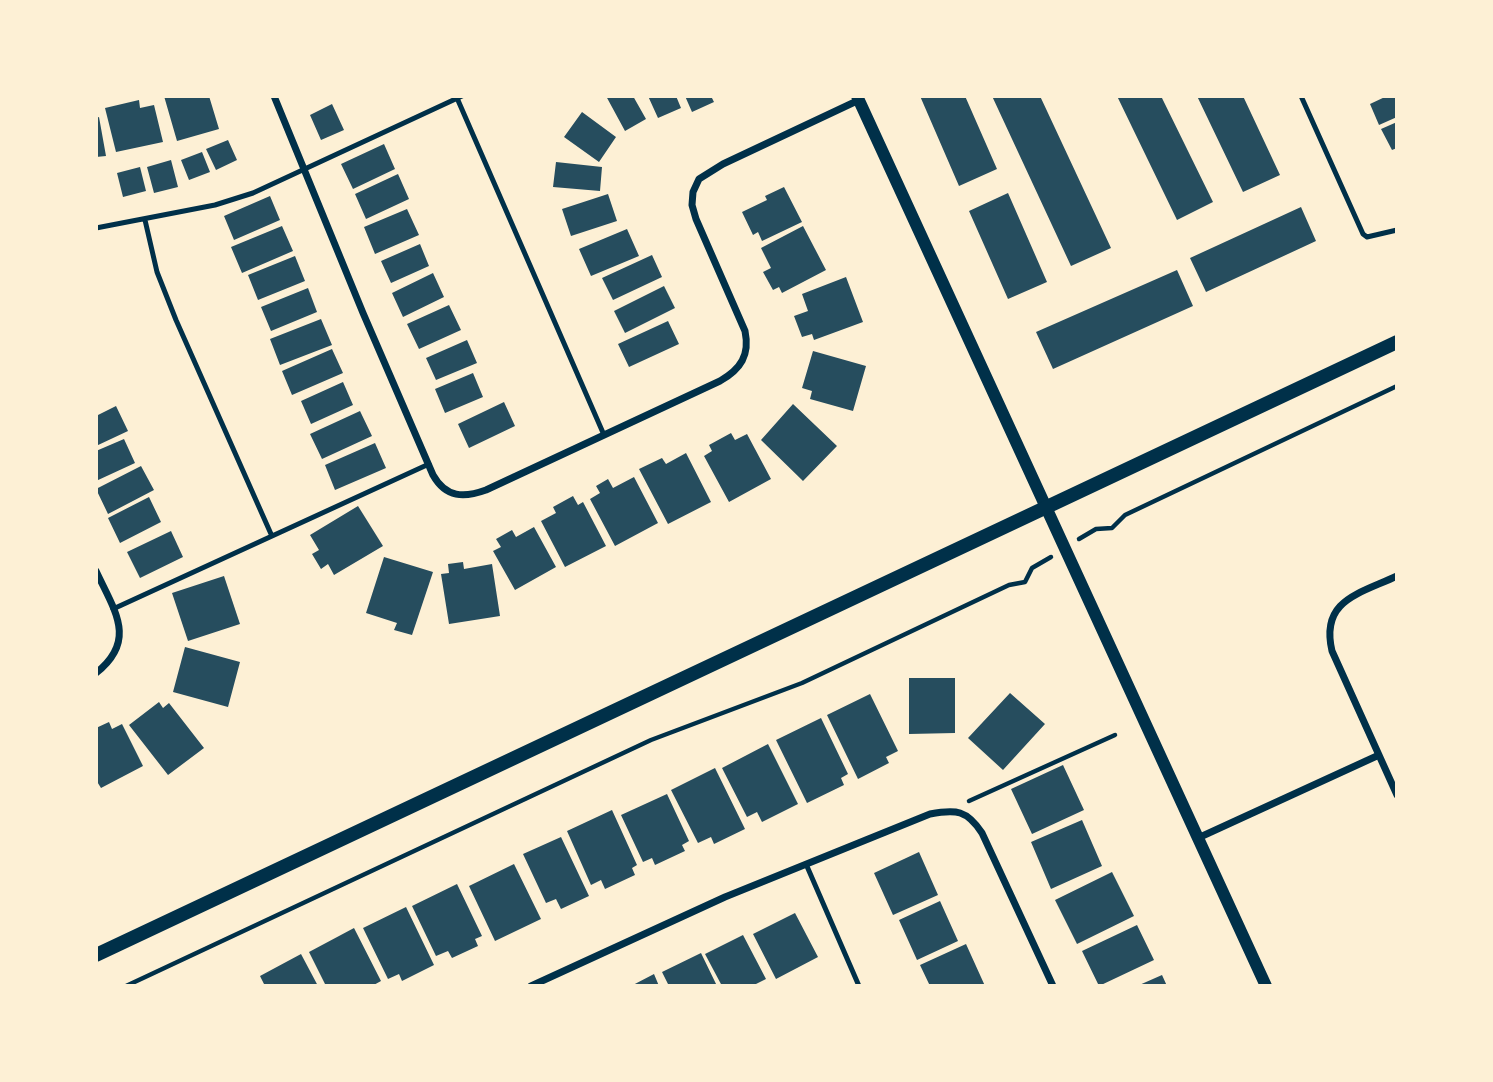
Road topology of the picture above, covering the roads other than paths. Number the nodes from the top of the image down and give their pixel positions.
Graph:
1 (274, 96) edge
2 (1301, 96) edge
3 (460, 97) edge
4 (858, 98) edge
5 (304, 170) junction
6 (145, 220) junction
7 (96, 228) edge
8 (1397, 230) edge
9 (1397, 342) edge
10 (604, 435) junction
11 (429, 464) junction
12 (1047, 506) junction
13 (271, 534) junction
14 (96, 571) edge
15 (1397, 576) edge
16 (113, 609) junction
17 (96, 673) edge
18 (1379, 755) junction
19 (1397, 794) edge
20 (1198, 838) junction
21 (806, 864) junction
22 (96, 955) edge
23 (531, 986) edge
24 (859, 986) edge
25 (1053, 986) edge
26 (1266, 986) edge

1 - 5 street
2 - 8 lane
3 - 5 lane
3 - 10 lane
4 - 10 street
4 - 12 street
5 - 6 lane
5 - 11 street
6 - 7 lane
6 - 13 lane
9 - 12 main road
10 - 11 street
11 - 13 lane
12 - 20 street
12 - 22 main road
13 - 16 lane
14 - 16 street
15 - 18 street
16 - 17 street
18 - 19 street
18 - 20 street
20 - 26 street
21 - 23 street
21 - 24 lane
21 - 25 street

